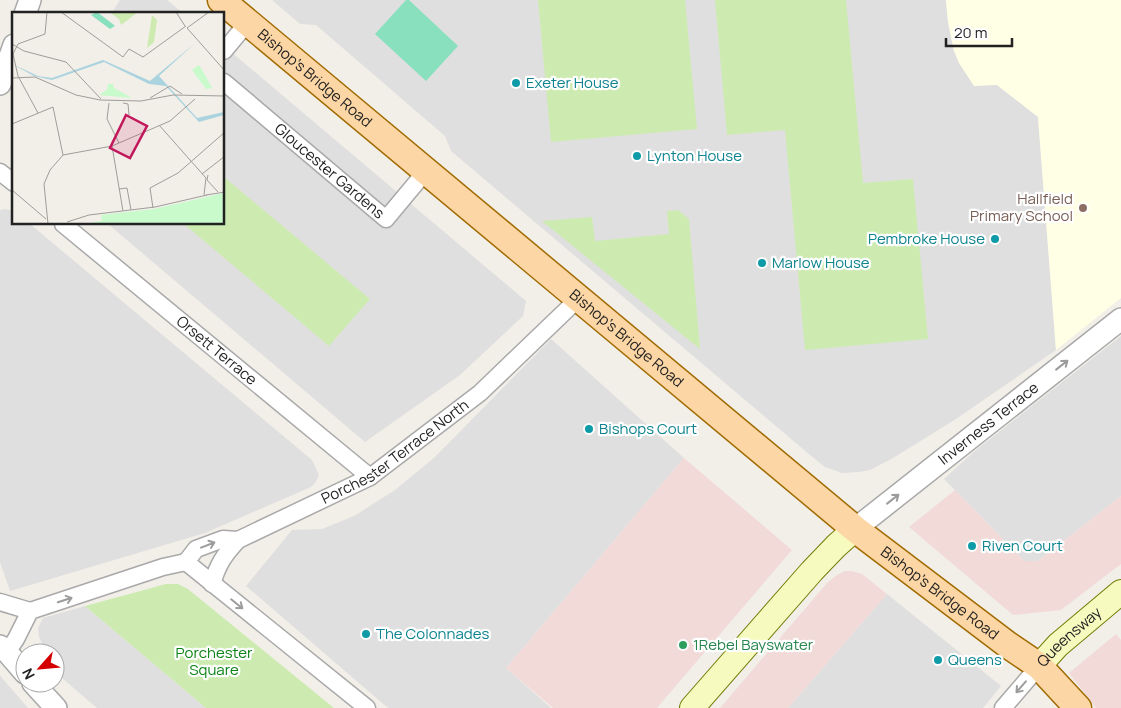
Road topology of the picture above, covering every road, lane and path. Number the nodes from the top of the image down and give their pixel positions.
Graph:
1 (30, 0) edge
2 (221, 0) edge
3 (26, 12) edge
4 (248, 22) junction
5 (225, 50) edge
6 (12, 51) edge
7 (225, 83) edge
8 (0, 84) edge
9 (426, 171) junction
10 (0, 172) edge
11 (12, 182) edge
12 (64, 225) edge
13 (579, 298) junction
14 (1121, 319) edge
15 (370, 477) junction
16 (855, 529) junction
17 (238, 540) junction
18 (186, 562) junction
19 (212, 584) junction
20 (1121, 592) edge
21 (0, 602) edge
22 (30, 611) junction
23 (4, 649) edge
24 (15, 662) edge
25 (1039, 666) junction
26 (42, 693) edge
27 (56, 708) edge
28 (367, 708) edge
29 (692, 708) edge
30 (1003, 708) edge
31 (1078, 708) edge

1 - 3 street
2 - 4 main road, Bishop's Bridge Road
4 - 5 street
4 - 9 main road, Bishop's Bridge Road
6 - 8 street
7 - 9 street, Gloucester Gardens
9 - 13 main road, Bishop's Bridge Road
10 - 11 street
12 - 15 street, Orsett Terrace
13 - 15 street, Porchester Terrace North
13 - 16 main road, Bishop's Bridge Road
16 -> 14 street, Inverness Terrace
15 - 17 street, Porchester Terrace North
16 - 25 main road, Bishop's Bridge Road
16 - 29 main road
18 -> 17 street, Porchester Terrace North
17 - 19 street
18 - 19 street
22 -> 18 street
19 -> 28 street
20 - 25 main road, Queensway
21 - 22 street
22 - 23 street
23 - 24 street
25 -> 30 street, Queensway
25 - 31 main road, Bishop's Bridge Road
26 - 27 street

